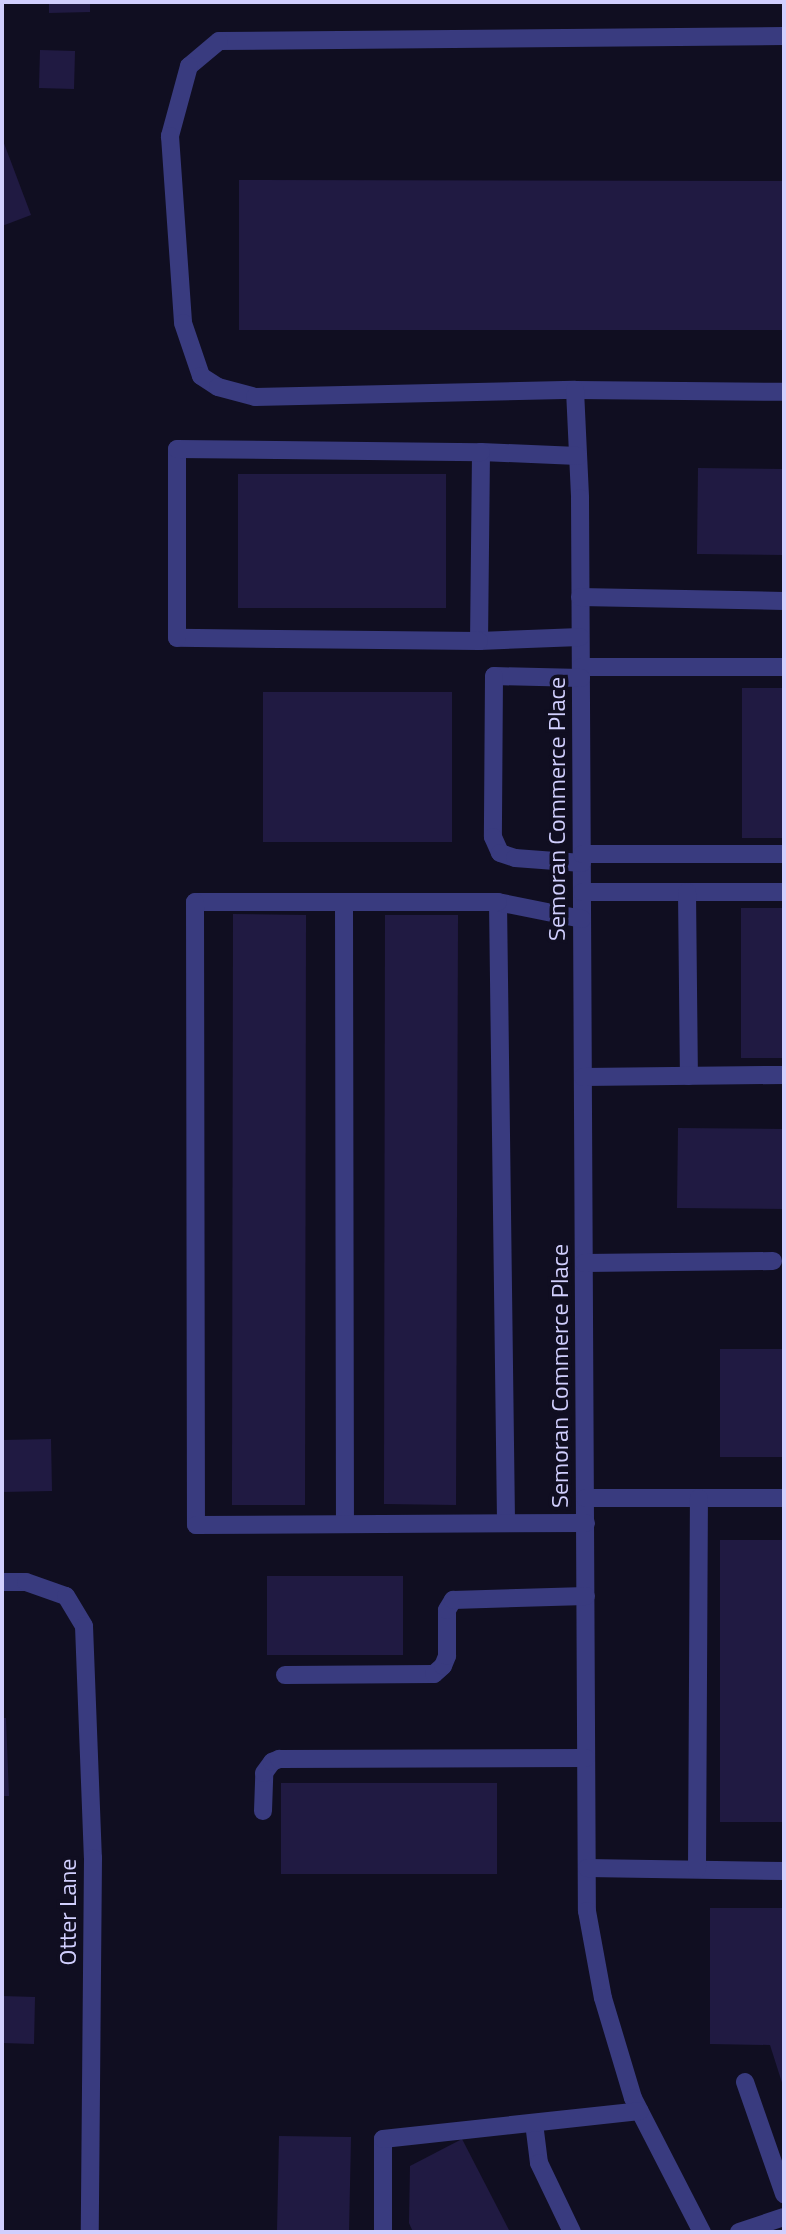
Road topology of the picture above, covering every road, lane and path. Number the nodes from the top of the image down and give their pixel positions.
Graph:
1 (784, 36) edge
2 (575, 390) junction
3 (784, 392) edge
4 (481, 452) junction
5 (578, 456) junction
6 (580, 597) junction
7 (784, 601) edge
8 (580, 637) junction
9 (479, 640) junction
10 (784, 667) edge
11 (581, 672) junction
12 (784, 854) edge
13 (582, 858) junction
14 (582, 892) junction
15 (687, 892) junction
16 (784, 892) edge
17 (344, 902) junction
18 (498, 902) junction
19 (582, 919) junction
20 (784, 1075) edge
21 (689, 1076) junction
22 (583, 1077) junction
23 (773, 1261) dead end
24 (584, 1264) junction
25 (585, 1498) junction
26 (698, 1498) junction
27 (784, 1498) edge
28 (506, 1522) junction
29 (586, 1523) junction
30 (345, 1524) junction
31 (2, 1582) edge
32 (586, 1596) junction
33 (285, 1675) dead end
34 (586, 1758) junction
35 (263, 1811) dead end
36 (587, 1868) junction
37 (697, 1869) junction
38 (784, 1871) edge
39 (745, 2082) dead end
40 (639, 2111) junction
41 (534, 2123) junction
42 (784, 2194) edge
43 (784, 2217) edge
44 (90, 2232) edge
45 (383, 2232) edge
46 (572, 2232) edge
47 (702, 2232) edge
48 (739, 2232) edge

1 - 2 street
2 - 3 street
2 - 5 street, Semoran Commerce Place
4 - 5 street
4 - 9 street
4 - 9 street
5 - 6 street, Semoran Commerce Place
6 - 7 street
6 - 8 street, Semoran Commerce Place
8 - 9 street
8 - 11 street, Semoran Commerce Place
10 - 11 street
11 - 13 street, Semoran Commerce Place
11 - 13 street
12 - 13 street
13 - 14 street, Semoran Commerce Place
14 - 15 street
14 - 19 street, Semoran Commerce Place
15 - 16 street
15 - 21 street
17 - 18 street
17 - 30 street
17 - 30 street
18 - 19 street
18 - 28 street
19 - 22 street, Semoran Commerce Place
20 - 21 street
21 - 22 street
22 - 24 street, Semoran Commerce Place
23 - 24 street
24 - 25 street, Semoran Commerce Place
25 - 26 street
25 - 29 street, Semoran Commerce Place
26 - 27 street
26 - 37 street
28 - 29 street
28 - 30 street
29 - 32 street, Semoran Commerce Place
31 - 44 street, Otter Lane
32 - 33 street
32 - 34 street, Semoran Commerce Place
34 - 35 street
34 - 36 street, Semoran Commerce Place
36 - 37 street
36 - 40 street, Semoran Commerce Place
37 - 38 street
39 - 42 street
40 - 41 street
40 - 47 street, Semoran Commerce Place
41 - 45 street
41 - 46 street
43 - 48 street

